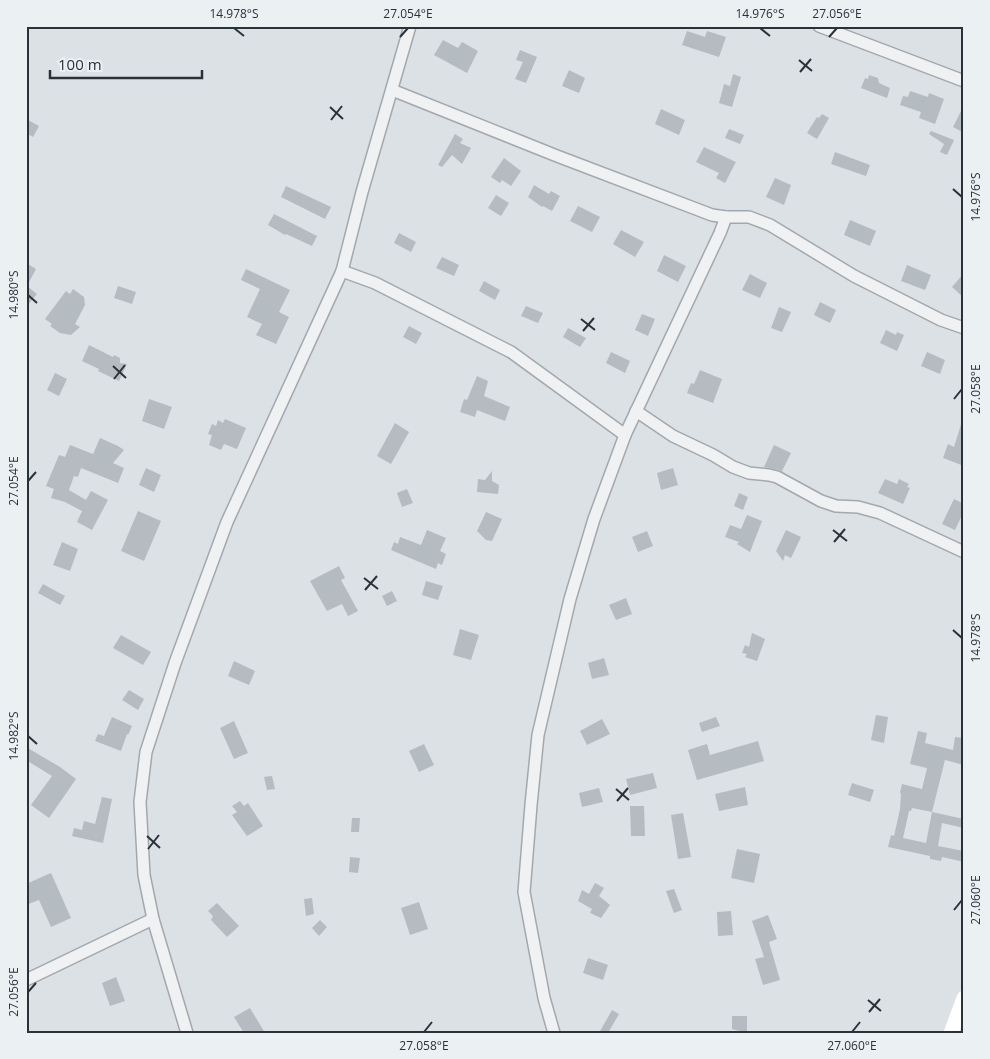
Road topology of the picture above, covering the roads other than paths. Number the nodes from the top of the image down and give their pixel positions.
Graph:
1 (410, 26) edge
2 (819, 26) edge
3 (964, 81) edge
4 (392, 90) junction
5 (726, 216) junction
6 (342, 271) junction
7 (964, 328) edge
8 (636, 410) junction
9 (625, 435) junction
10 (964, 552) edge
11 (153, 919) junction
12 (26, 980) edge
13 (964, 998) edge
14 (187, 1033) edge
15 (554, 1033) edge
16 (951, 1033) edge

1 - 4 street
2 - 3 street
4 - 5 street
4 - 6 street
5 - 7 street
5 - 8 street
6 - 9 street
6 - 11 street
8 - 9 street
8 - 10 street
9 - 15 street
11 - 12 street
11 - 14 street
13 - 16 street

